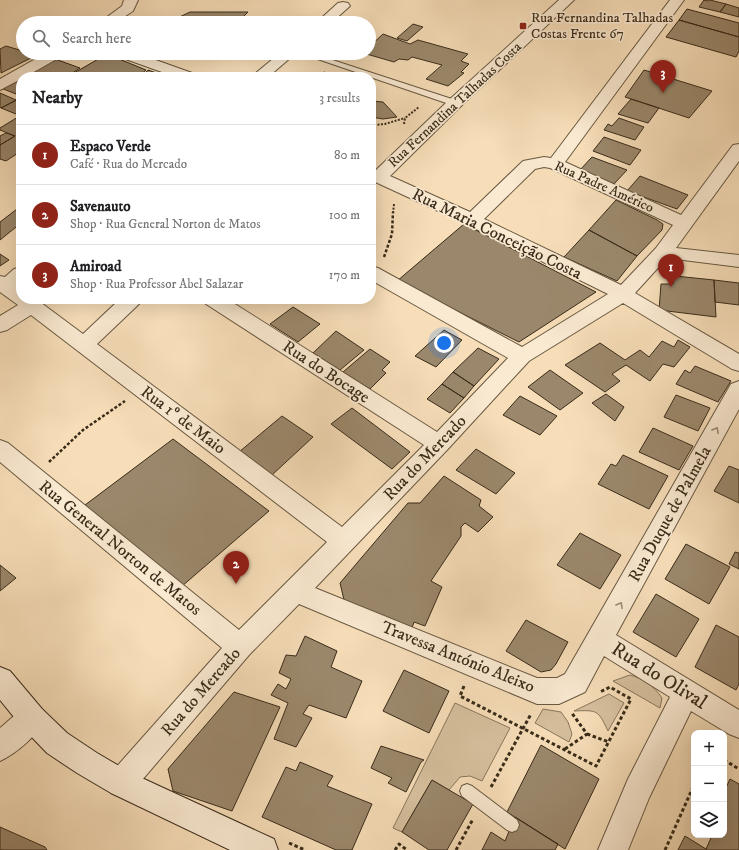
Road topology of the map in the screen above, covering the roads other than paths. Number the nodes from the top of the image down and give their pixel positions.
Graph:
1 (131, 0) edge
2 (567, 0) edge
3 (677, 0) edge
4 (343, 6) dead end
5 (116, 16) edge
6 (331, 16) edge
7 (45, 60) edge
8 (137, 60) edge
9 (280, 60) edge
10 (325, 60) edge
11 (23, 72) edge
12 (164, 72) edge
13 (265, 72) edge
14 (361, 72) edge
15 (16, 76) edge
16 (376, 77) edge
17 (0, 85) edge
18 (455, 103) junction
19 (739, 149) edge
20 (555, 164) junction
21 (376, 175) edge
22 (376, 176) edge
23 (472, 220) junction
24 (684, 223) junction
25 (663, 252) junction
26 (739, 261) edge
27 (377, 265) edge
28 (16, 276) edge
29 (3, 284) edge
30 (16, 294) edge
31 (623, 294) junction
32 (22, 304) edge
33 (29, 304) edge
34 (127, 304) edge
35 (221, 304) edge
36 (0, 325) edge
37 (84, 345) junction
38 (522, 356) junction
39 (739, 364) edge
40 (739, 389) edge
41 (440, 444) junction
42 (0, 449) edge
43 (343, 541) junction
44 (295, 591) junction
45 (600, 639) junction
46 (240, 647) junction
47 (0, 680) edge
48 (686, 693) junction
49 (32, 718) junction
50 (739, 725) edge
51 (0, 747) edge
52 (121, 783) junction
53 (467, 791) dead end
54 (512, 825) dead end
55 (263, 850) edge
56 (613, 850) edge

1 - 5 street
2 - 18 street, Rua Fernandina Talhadas Costa
3 - 20 street
4 - 6 street
7 - 11 street
8 - 12 street
9 - 13 street
10 - 14 lane
15 - 17 street
16 - 18 lane
18 - 21 street, Rua Fernandina Talhadas Costa
19 - 24 street, Rua do Mercado
20 - 23 street, Rua Padre Américo
20 - 24 street, Rua Padre Américo
22 - 23 street, Rua Maria Conceição Costa
23 - 31 street, Rua Maria Conceição Costa
24 - 25 street, Rua do Mercado
25 - 26 street
25 - 31 street, Rua do Mercado
27 - 38 street
28 - 29 street
29 - 30 street, Rua 1º de Maio
31 - 38 street, Rua do Mercado
31 - 39 street, Rua Maria Conceição Costa
32 - 36 street
33 - 37 street, Rua 1º de Maio
34 - 37 street
35 - 41 street, Rua do Bocage
37 - 43 street, Rua 1º de Maio
38 - 41 street, Rua do Mercado
45 -> 40 street, Rua Duque de Palmela
41 - 43 street, Rua do Mercado
42 - 46 street, Rua General Norton de Matos
43 - 44 street, Rua do Mercado
44 - 45 street, Travessa António Aleixo
44 - 46 street, Rua do Mercado
45 - 48 street, Rua do Olival
46 - 52 street, Rua do Mercado
47 - 49 street
48 - 50 street, Rua do Olival
48 - 56 street
49 - 51 street
49 - 52 street
52 - 55 street
53 - 54 lane

